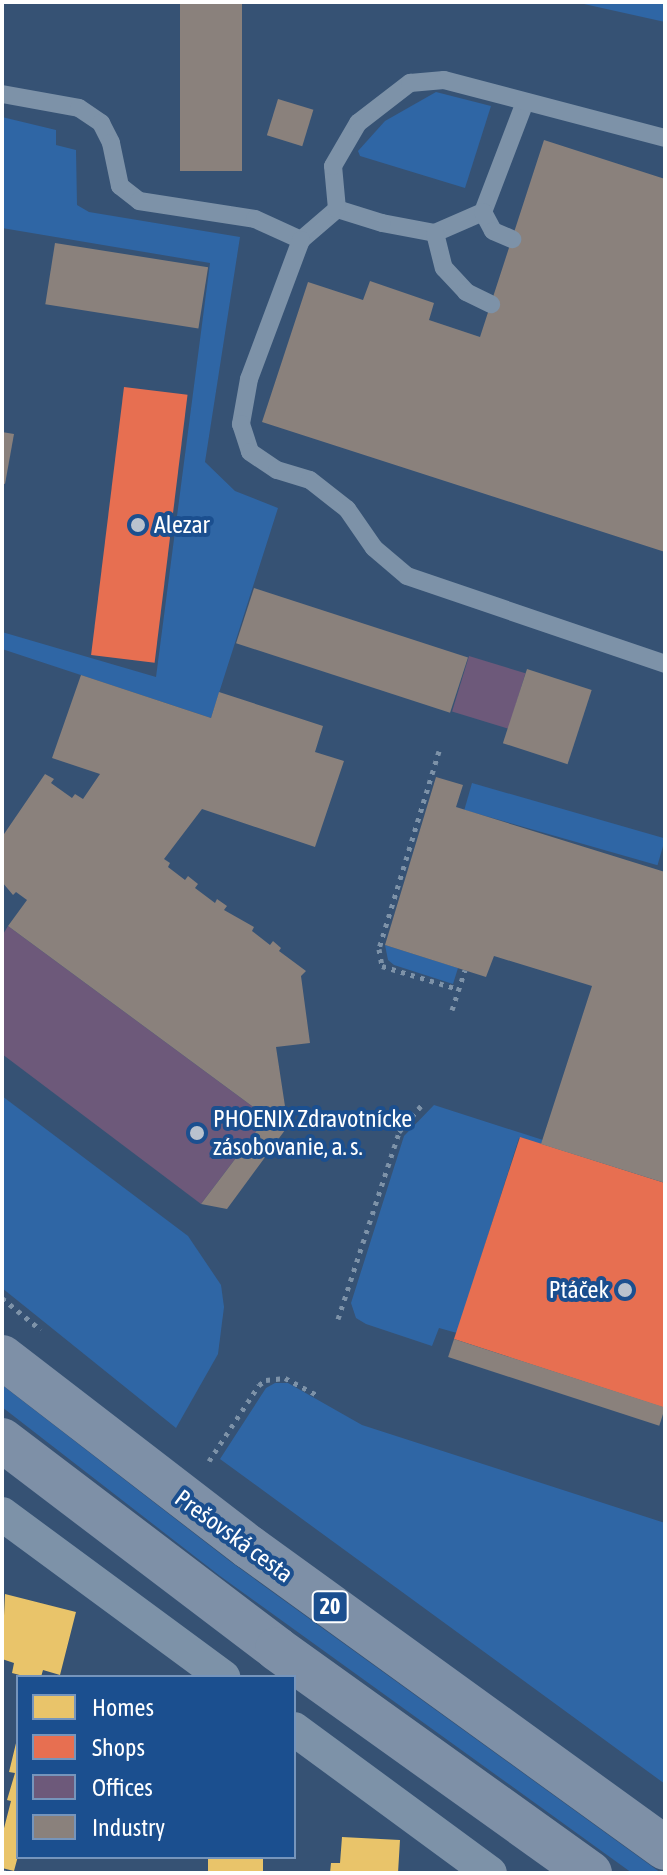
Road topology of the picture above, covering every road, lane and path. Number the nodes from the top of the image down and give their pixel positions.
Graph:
1 (2, 94) edge
2 (525, 102) junction
3 (665, 138) edge
4 (337, 209) junction
5 (483, 212) junction
6 (435, 233) junction
7 (512, 239) dead end
8 (301, 240) junction
9 (491, 304) dead end
10 (665, 664) edge
11 (439, 751) dead end
12 (465, 970) dead end
13 (458, 989) junction
14 (452, 1010) dead end
15 (423, 1103) dead end
16 (2, 1298) edge
17 (338, 1319) dead end
18 (49, 1336) dead end
19 (2, 1357) edge
20 (317, 1395) dead end
21 (2, 1440) edge
22 (200, 1454) dead end
23 (209, 1461) junction
24 (221, 1471) dead end
25 (2, 1514) edge
26 (220, 1675) edge
27 (296, 1730) edge
28 (665, 1848) edge
29 (490, 1873) edge
30 (590, 1873) edge

1 - 8 lane
2 - 3 lane
2 - 4 lane
2 - 5 lane
4 - 6 lane
4 - 8 lane
5 - 6 lane
5 - 7 lane
6 - 9 lane
8 - 10 lane
11 - 13 path
12 - 13 path
13 - 14 path
15 - 17 path
16 - 18 path
19 - 28 highway, Prešovská cesta / 20
20 - 23 path
21 - 30 highway
22 - 23 path
23 - 24 path
25 - 26 street
27 - 29 street

